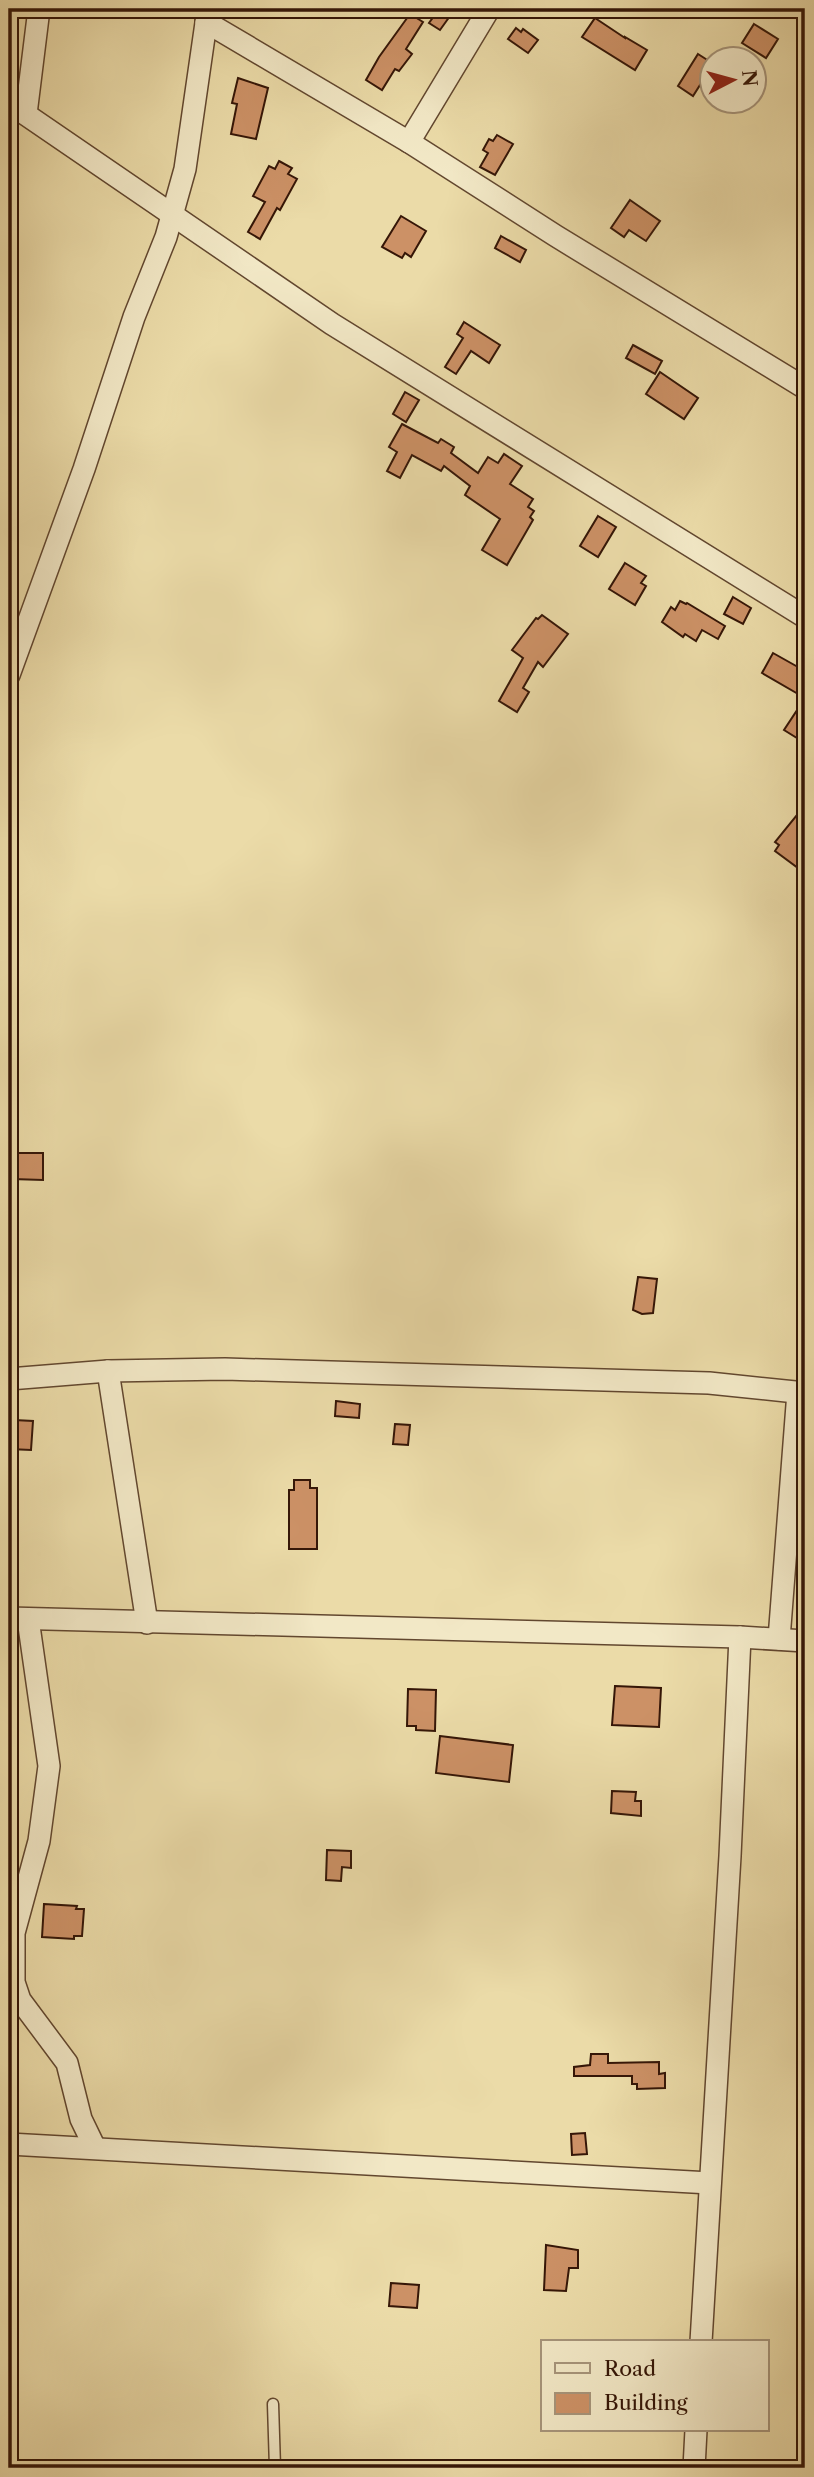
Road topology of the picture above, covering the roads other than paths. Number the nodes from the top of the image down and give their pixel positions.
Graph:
1 (39, 9) edge
2 (489, 9) edge
3 (207, 15) edge
4 (17, 108) edge
5 (409, 142) junction
6 (172, 214) junction
7 (805, 388) edge
8 (805, 617) edge
9 (9, 675) edge
10 (108, 1371) junction
11 (9, 1379) edge
12 (802, 1392) edge
13 (19, 1619) edge
14 (147, 1623) junction
15 (740, 1637) junction
16 (779, 1639) junction
17 (805, 1641) edge
18 (9, 2144) edge
19 (95, 2148) junction
20 (710, 2183) junction
21 (701, 2340) edge
22 (274, 2404) dead end
23 (696, 2432) edge
24 (275, 2468) edge
25 (694, 2468) edge

1 - 4 street
2 - 5 street
3 - 5 street
3 - 6 street
4 - 6 street
5 - 7 street
6 - 8 street
6 - 9 street
10 - 11 street
10 - 12 street
10 - 14 street
12 - 16 street
13 - 14 street
13 - 19 street
14 - 15 street
15 - 16 street
15 - 20 street
16 - 17 street
18 - 19 street
19 - 20 street
20 - 21 street
22 - 24 lane
23 - 25 street

